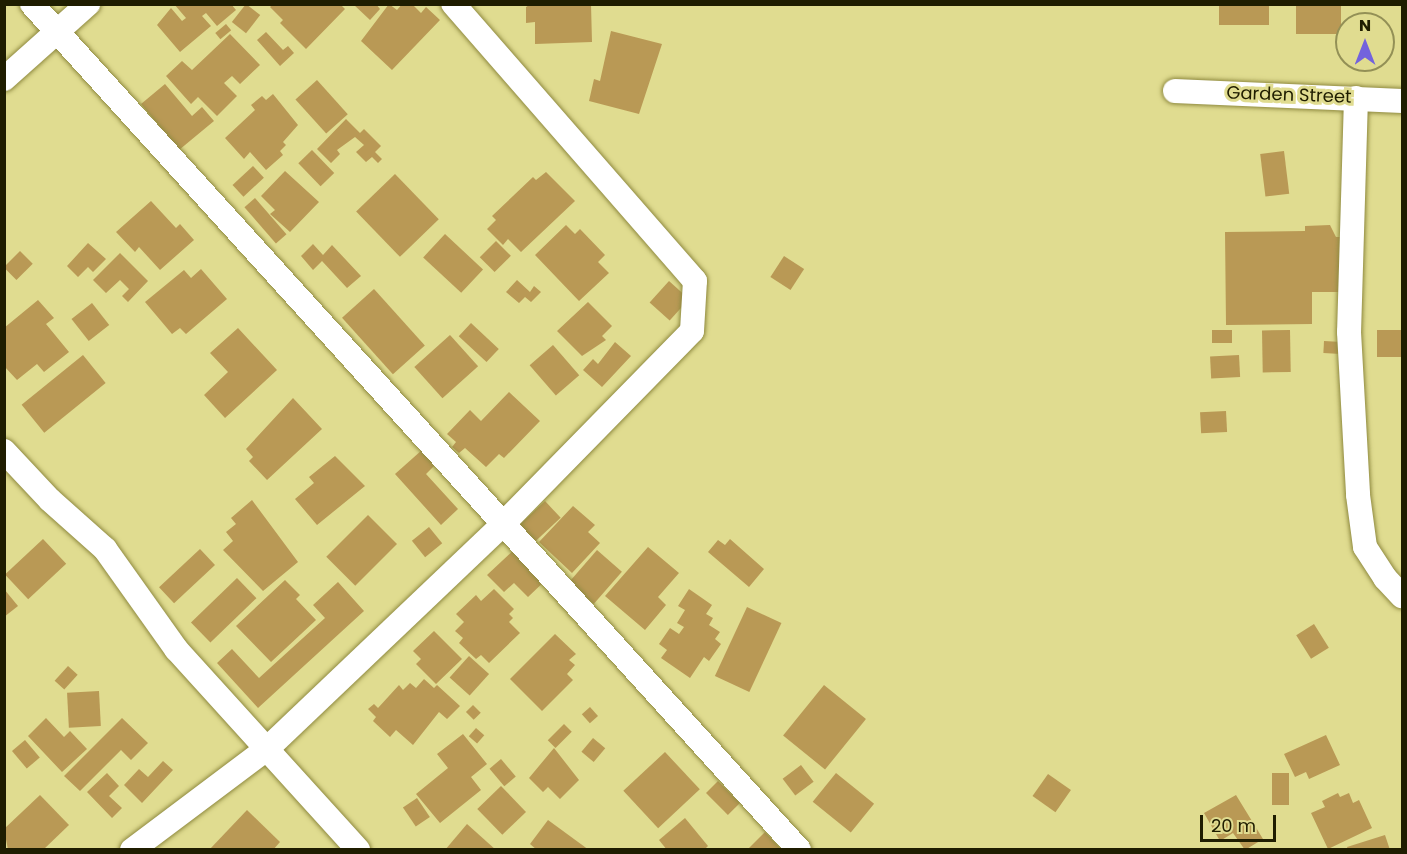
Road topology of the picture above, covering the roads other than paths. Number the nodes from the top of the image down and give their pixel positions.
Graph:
1 (32, 4) edge
2 (88, 4) edge
3 (453, 4) edge
4 (57, 31) junction
5 (4, 79) edge
6 (1175, 91) dead end
7 (1356, 98) junction
8 (1402, 101) edge
9 (4, 451) edge
10 (503, 524) junction
11 (1402, 596) edge
12 (268, 748) junction
13 (132, 849) edge
14 (358, 849) edge
15 (799, 849) edge

1 - 4 street
2 - 4 street
3 - 10 street
4 - 5 street
4 - 10 street
6 - 7 street, Garden Street
7 - 8 street, Garden Street
7 - 11 street
9 - 12 street
10 - 12 street
10 - 15 street
12 - 13 street
12 - 14 street

